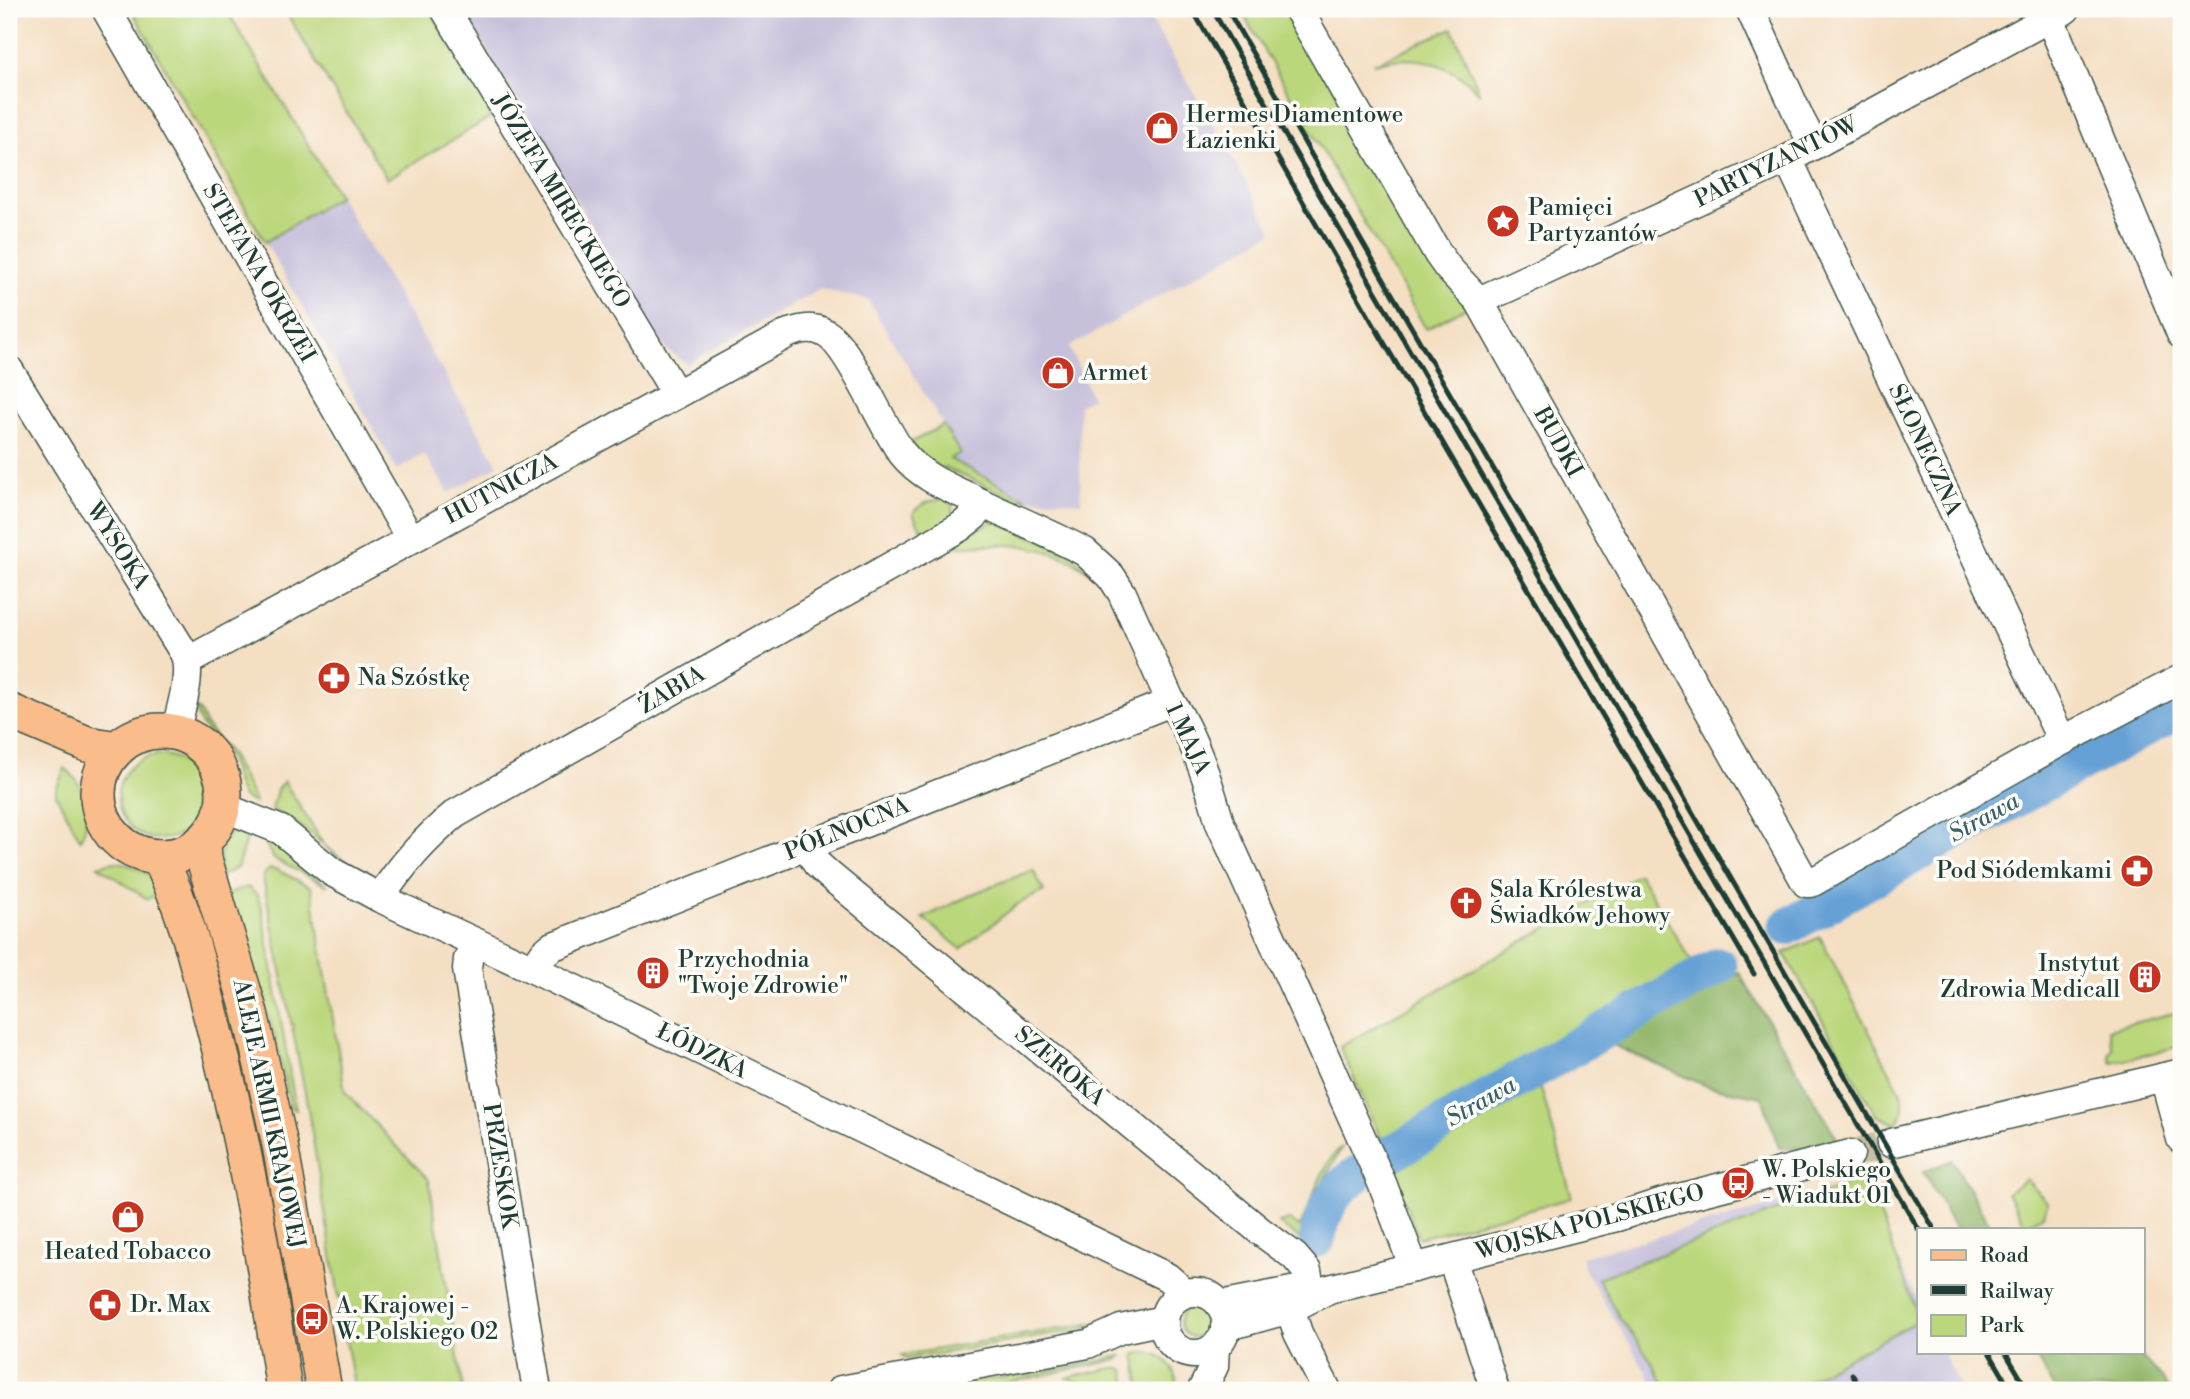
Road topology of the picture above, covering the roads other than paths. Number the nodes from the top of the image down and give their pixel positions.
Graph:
1 (106, 9) edge
2 (445, 9) edge
3 (1298, 9) edge
4 (1750, 9) edge
5 (2054, 13) edge
6 (1814, 145) junction
7 (1788, 159) junction
8 (1479, 301) junction
9 (819, 330) joint
10 (2181, 334) edge
11 (9, 370) edge
12 (676, 394) junction
13 (981, 503) junction
14 (410, 538) junction
15 (188, 661) junction
16 (2181, 679) edge
17 (1171, 702) junction
18 (9, 711) edge
19 (9, 729) edge
20 (175, 733) junction
21 (2062, 741) junction
22 (117, 749) junction
23 (99, 787) junction
24 (223, 807) junction
25 (203, 841) junction
26 (806, 845) junction
27 (159, 857) junction
28 (380, 898) junction
29 (475, 942) junction
30 (533, 969) junction
31 (2173, 1075) edge
32 (2181, 1139) edge
33 (1891, 1143) tunnel mouth
34 (1850, 1154) tunnel mouth
35 (1452, 1259) junction
36 (1414, 1269) junction
37 (1319, 1289) junction
38 (1180, 1295) junction
39 (1290, 1309) junction
40 (1220, 1326) junction
41 (1171, 1337) junction
42 (284, 1390) edge
43 (324, 1390) edge
44 (537, 1390) edge
45 (841, 1390) edge
46 (1191, 1390) edge
47 (1202, 1390) edge
48 (1327, 1390) edge
49 (1495, 1390) edge

1 - 14 street, STEFANA OKRZEI
2 - 12 street, JÓZEFA MIRECKIEGO
3 - 8 street, BUDKI
4 - 6 street
5 - 6 street, PARTYZANTÓW
5 - 10 street
6 - 7 street, PARTYZANTÓW
7 - 8 street, PARTYZANTÓW
7 - 21 street, SŁONECZNA
8 - 21 street, BUDKI
9 - 12 street, HUTNICZA
9 - 13 street, 1 MAJA
11 - 15 street, WYSOKA
12 - 14 street, HUTNICZA
13 - 17 street, 1 MAJA
13 - 28 street, ŻABIA
14 - 15 street, HUTNICZA
15 - 20 street
16 - 21 street
17 - 26 street, PÓŁNOCNA
17 - 36 street, 1 MAJA
18 - 22 main road
19 - 23 main road
20 - 22 main road
20 - 24 main road
22 - 23 main road
23 - 27 main road
24 - 25 main road
24 - 28 street, ŁÓDZKA
25 - 27 main road
25 - 43 main road, ALEJE ARMII KRAJOWEJ
26 - 30 street, PÓŁNOCNA
26 - 37 street, SZEROKA
27 - 42 main road, ALEJE ARMII KRAJOWEJ
28 - 29 street, ŁÓDZKA
29 - 30 street, ŁÓDZKA
29 - 44 street, PRZESKOK
30 - 38 street, ŁÓDZKA
31 - 32 street
31 - 33 street
34 - 35 street, WOJSKA POLSKIEGO
35 - 36 street, WOJSKA POLSKIEGO
35 - 49 street
36 - 37 street, WOJSKA POLSKIEGO
37 - 39 street, WOJSKA POLSKIEGO
37 - 40 street, WOJSKA POLSKIEGO
38 - 40 street
38 - 41 street
39 - 40 street, WOJSKA POLSKIEGO
39 - 48 street
40 - 41 street
40 - 47 street
41 - 45 street
41 - 46 street

